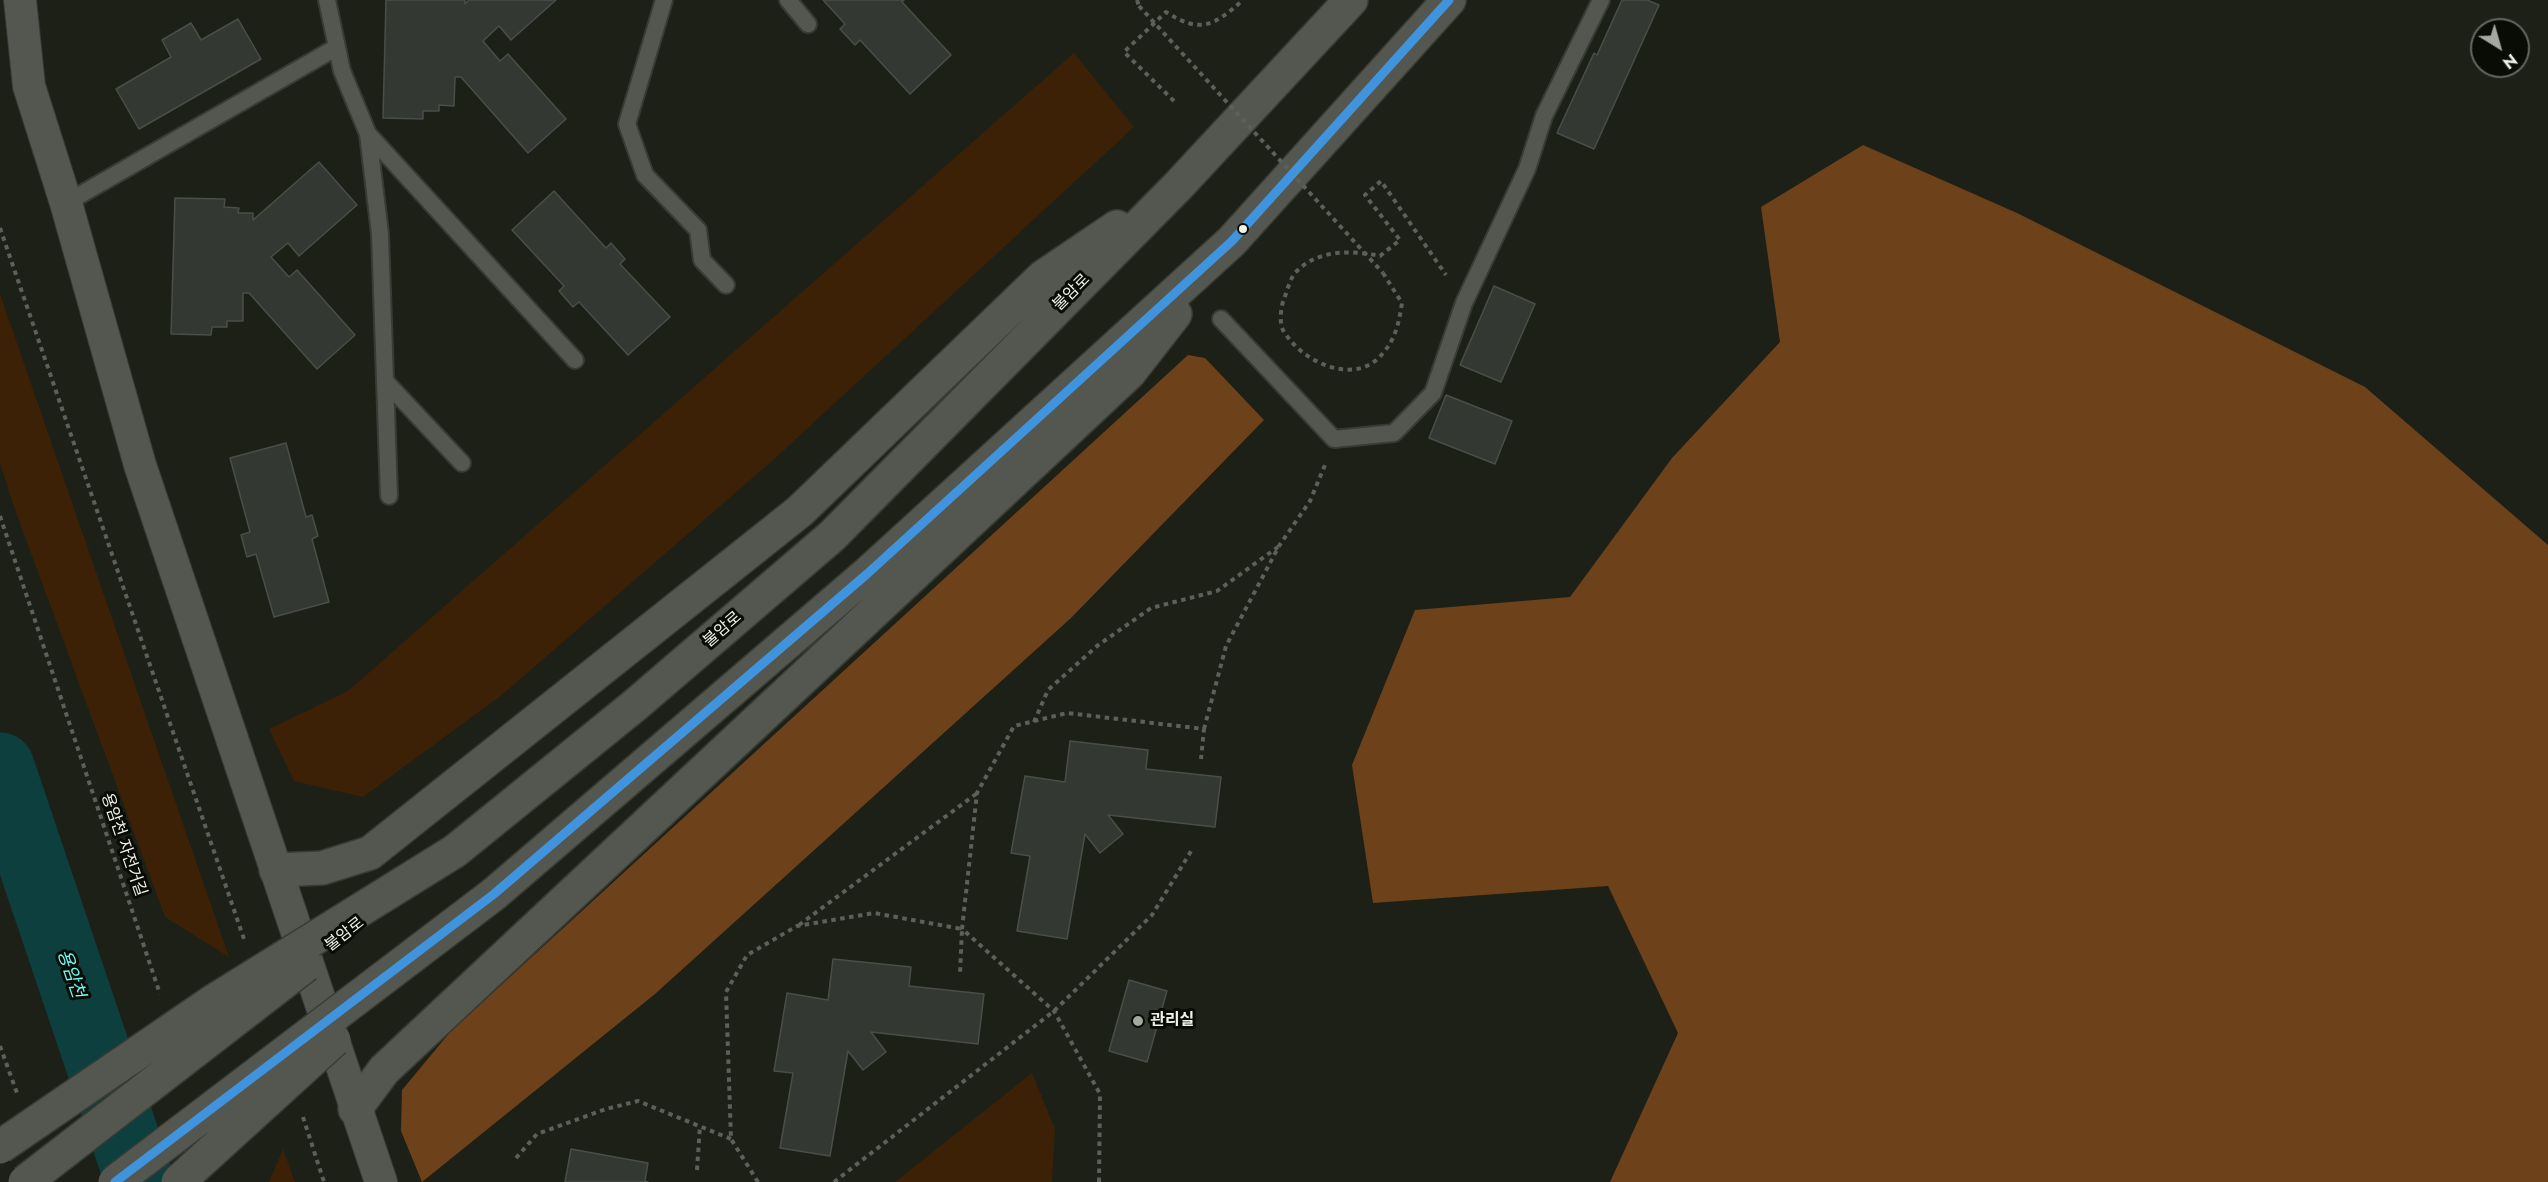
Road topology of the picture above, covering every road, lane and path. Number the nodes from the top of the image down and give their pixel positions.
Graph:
1 (20, 0) edge
2 (327, 0) edge
3 (664, 0) edge
4 (788, 0) edge
5 (1137, 0) edge
6 (1244, 0) edge
7 (1351, 0) edge
8 (1449, 0) edge
9 (1601, 0) edge
10 (808, 24) dead end
11 (337, 47) junction
12 (1174, 101) dead end
13 (368, 134) junction
14 (1178, 186) junction
15 (66, 203) junction
16 (0, 228) edge
17 (1232, 241) junction
18 (726, 285) dead end
19 (1464, 303) junction
20 (1221, 319) dead end
21 (575, 360) dead end
22 (385, 381) junction
23 (1334, 439) junction
24 (462, 463) dead end
25 (389, 496) dead end
26 (0, 516) edge
27 (1278, 546) junction
28 (1034, 722) junction
29 (1204, 729) junction
30 (1201, 759) dead end
31 (977, 793) junction
32 (1193, 848) dead end
33 (455, 851) junction
34 (276, 870) junction
35 (494, 894) junction
36 (797, 926) junction
37 (962, 930) junction
38 (247, 947) dead end
39 (960, 974) dead end
40 (163, 1001) dead end
41 (1054, 1011) junction
42 (355, 1109) junction
43 (302, 1115) dead end
44 (700, 1126) junction
45 (730, 1138) junction
46 (0, 1147) edge
47 (516, 1158) dead end
48 (697, 1170) dead end
49 (25, 1182) edge
50 (115, 1182) edge
51 (178, 1182) edge
52 (324, 1182) edge
53 (381, 1182) edge
54 (758, 1182) edge
55 (834, 1182) edge
56 (1099, 1182) edge

1 - 15 street
2 - 11 lane
3 - 18 lane
4 - 10 lane
5 - 19 path, bridge
6 - 12 path
7 - 14 street, 불암로
8 - 17 street
9 - 19 lane
11 - 13 lane
11 - 15 lane
13 - 21 lane
13 - 22 lane
14 - 33 street, 불암로
14 - 34 street
15 - 34 street
16 - 38 path
17 - 35 street
17 - 42 street
19 - 23 lane
20 - 23 lane
22 - 24 lane
22 - 25 lane
23 - 27 path
26 - 40 path, 용암천 자전거길
27 - 28 path
27 - 29 path
28 - 29 path
28 - 31 path
29 - 30 path
31 - 36 path
31 - 37 path
32 - 41 path
33 - 46 street, bridge
33 - 49 street, 불암로, bridge
34 - 42 street
35 - 50 street, bridge
35 - 51 street, bridge
36 - 37 path
36 - 45 path
37 - 39 path
37 - 41 path
41 - 55 path
41 - 56 path
42 - 53 street
43 - 52 path
44 - 45 path
44 - 47 path
44 - 48 path
45 - 54 path

